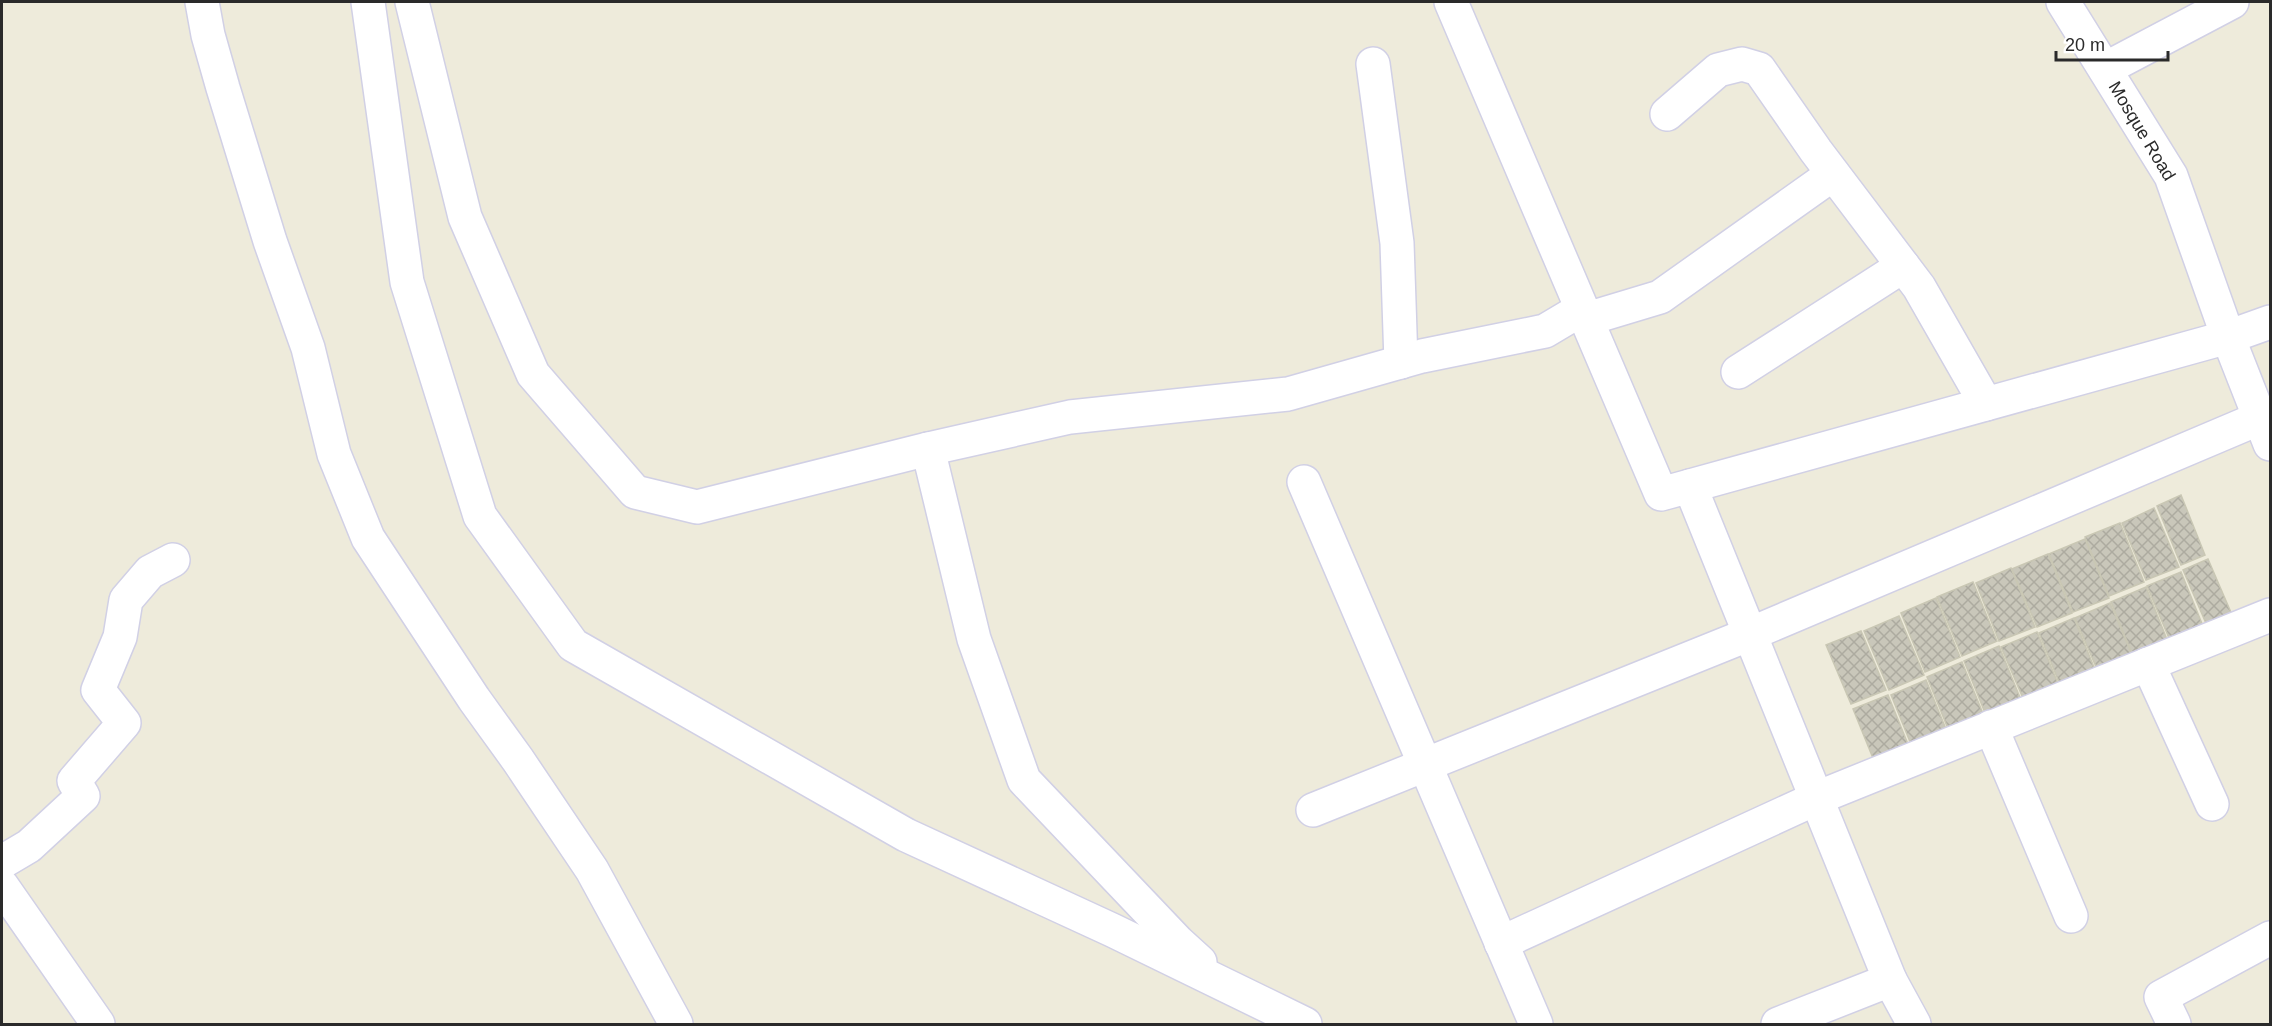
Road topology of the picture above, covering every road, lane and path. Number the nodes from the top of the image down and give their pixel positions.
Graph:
1 (202, 2) edge
2 (369, 2) edge
3 (412, 2) edge
4 (1451, 2) edge
5 (2063, 2) edge
6 (2232, 2) edge
7 (1373, 64) dead end
8 (2104, 69) junction
9 (1667, 114) dead end
10 (1833, 174) junction
11 (1903, 266) junction
12 (1585, 314) junction
13 (2271, 322) edge
14 (2228, 336) junction
15 (1401, 362) junction
16 (1738, 372) dead end
17 (1986, 404) junction
18 (2265, 431) edge
19 (928, 449) junction
20 (1304, 482) dead end
21 (1690, 486) junction
22 (173, 560) dead end
23 (2271, 615) edge
24 (1750, 634) junction
25 (2148, 664) junction
26 (1991, 728) junction
27 (1425, 764) junction
28 (1817, 798) junction
29 (2212, 804) dead end
30 (1313, 810) dead end
31 (2, 862) edge
32 (2, 886) edge
33 (2072, 916) dead end
34 (2271, 938) edge
35 (1502, 943) junction
36 (1890, 980) junction
37 (1230, 988) junction
38 (98, 1024) edge
39 (676, 1024) edge
40 (1305, 1024) edge
41 (1536, 1024) edge
42 (1778, 1024) edge
43 (1914, 1024) edge
44 (2174, 1024) edge

1 - 39 street
2 - 37 street
3 - 19 street
4 - 12 street
5 - 8 street, Mosque Road
6 - 8 street
7 - 15 street
8 - 14 street, Mosque Road
9 - 10 street
10 - 11 street
10 - 12 street
11 - 16 street
11 - 17 street
12 - 15 street
12 - 21 street
13 - 14 street
14 - 17 street
14 - 18 street, Mosque Road
15 - 19 street
17 - 21 street
18 - 24 street
19 - 37 street
20 - 27 street
21 - 24 street
22 - 31 street
23 - 25 street
24 - 27 street
24 - 28 street
25 - 26 street
25 - 29 street
26 - 28 street
26 - 33 street
27 - 30 street
27 - 35 street
28 - 35 street
28 - 36 street
32 - 38 street
34 - 44 street
35 - 41 street
36 - 42 street
36 - 43 street
37 - 40 street

